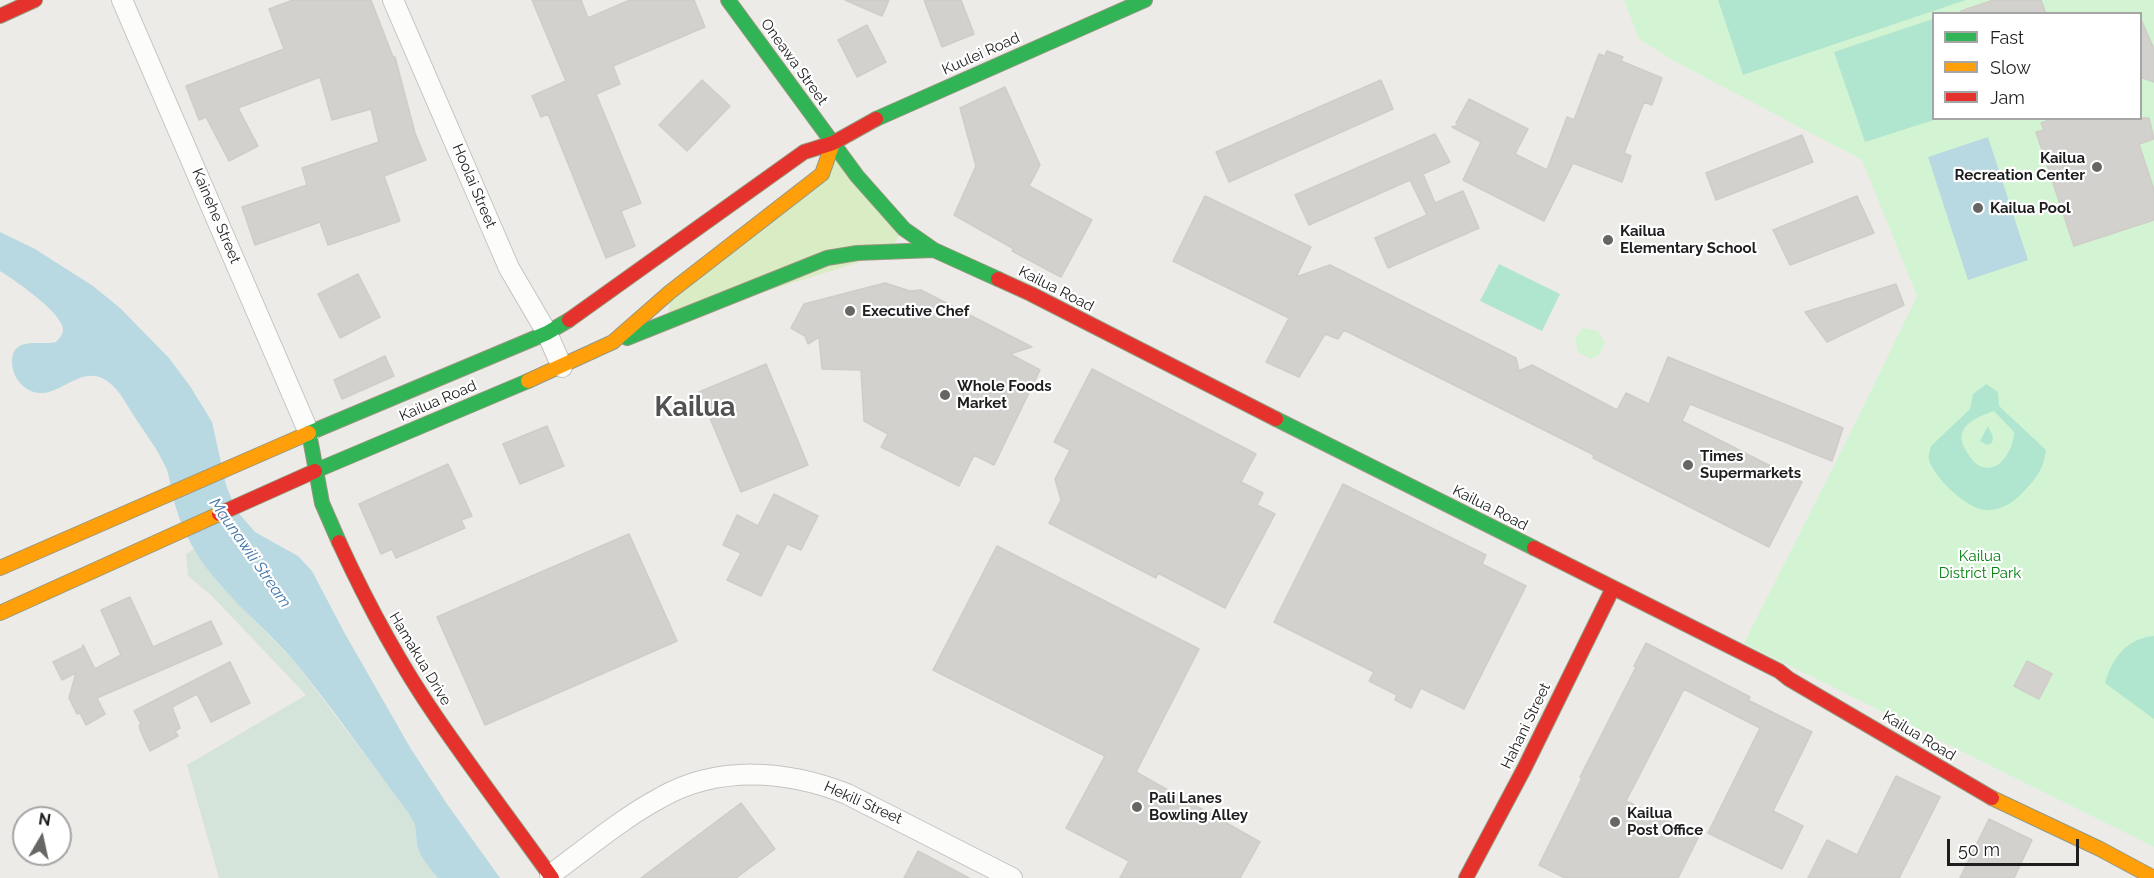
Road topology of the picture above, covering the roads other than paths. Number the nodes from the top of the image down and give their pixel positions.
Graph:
1 (35, 0) edge
2 (122, 0) edge
3 (393, 0) edge
4 (728, 0) edge
5 (1145, 0) edge
6 (0, 16) edge
7 (833, 143) junction
8 (934, 250) junction
9 (547, 333) junction
10 (614, 342) junction
11 (562, 367) junction
12 (309, 433) junction
13 (315, 471) junction
14 (0, 568) edge
15 (1613, 588) junction
16 (0, 614) edge
17 (551, 876) edge
18 (1012, 878) edge
19 (1466, 878) edge
20 (2154, 878) edge

1 - 6 main road
2 - 12 street, Kainehe Street
3 - 9 street, Hoolai Street
4 - 7 main road, Oneawa Street
5 - 7 main road, Kuulei Road
7 - 8 main road, Kailua Road
7 - 9 main road, Kailua Road
7 - 10 main road, Kailua Road
8 - 10 main road
8 - 15 main road, Kailua Road
9 - 11 street, Hoolai Street
9 - 12 main road, Kailua Road
10 - 11 main road, Kailua Road
11 - 13 main road, Kailua Road
12 - 13 main road, Hamakua Drive
12 - 14 main road, Kailua Road
13 - 16 main road, Kailua Road
13 - 17 main road, Hamakua Drive
15 - 19 main road, Hahani Street
15 - 20 main road, Kailua Road
17 - 18 street, Hekili Street

